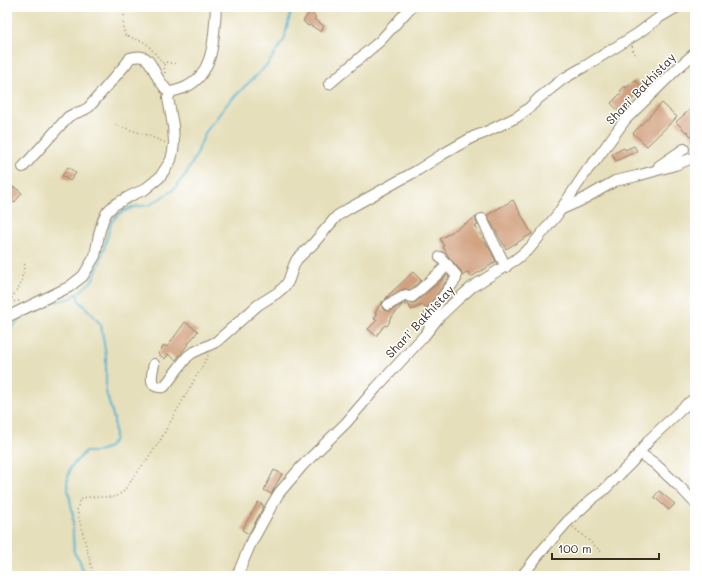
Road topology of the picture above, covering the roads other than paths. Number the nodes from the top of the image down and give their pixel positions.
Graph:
1 (216, 7) edge
2 (411, 7) edge
3 (677, 7) edge
4 (695, 53) edge
5 (329, 84) dead end
6 (169, 94) junction
7 (684, 149) dead end
8 (695, 156) edge
9 (22, 167) dead end
10 (647, 173) junction
11 (562, 209) junction
12 (482, 219) dead end
13 (440, 257) dead end
14 (448, 265) junction
15 (506, 266) junction
16 (388, 305) dead end
17 (7, 317) edge
18 (430, 329) junction
19 (154, 364) dead end
20 (695, 398) edge
21 (639, 453) junction
22 (693, 496) edge
23 (237, 576) edge
24 (522, 576) edge

1 - 6 street
2 - 5 street
3 - 19 street
4 - 11 street, Shari' Bakhistay
6 - 9 street
6 - 17 street
7 - 10 street
8 - 10 street
10 - 11 street
11 - 15 street, Shari' Bakhistay
12 - 15 street
13 - 14 street
14 - 16 street
14 - 18 street
15 - 18 street, Shari' Bakhistay
18 - 23 street, Shari' Bakhistay
20 - 21 street
21 - 22 street
21 - 24 street

